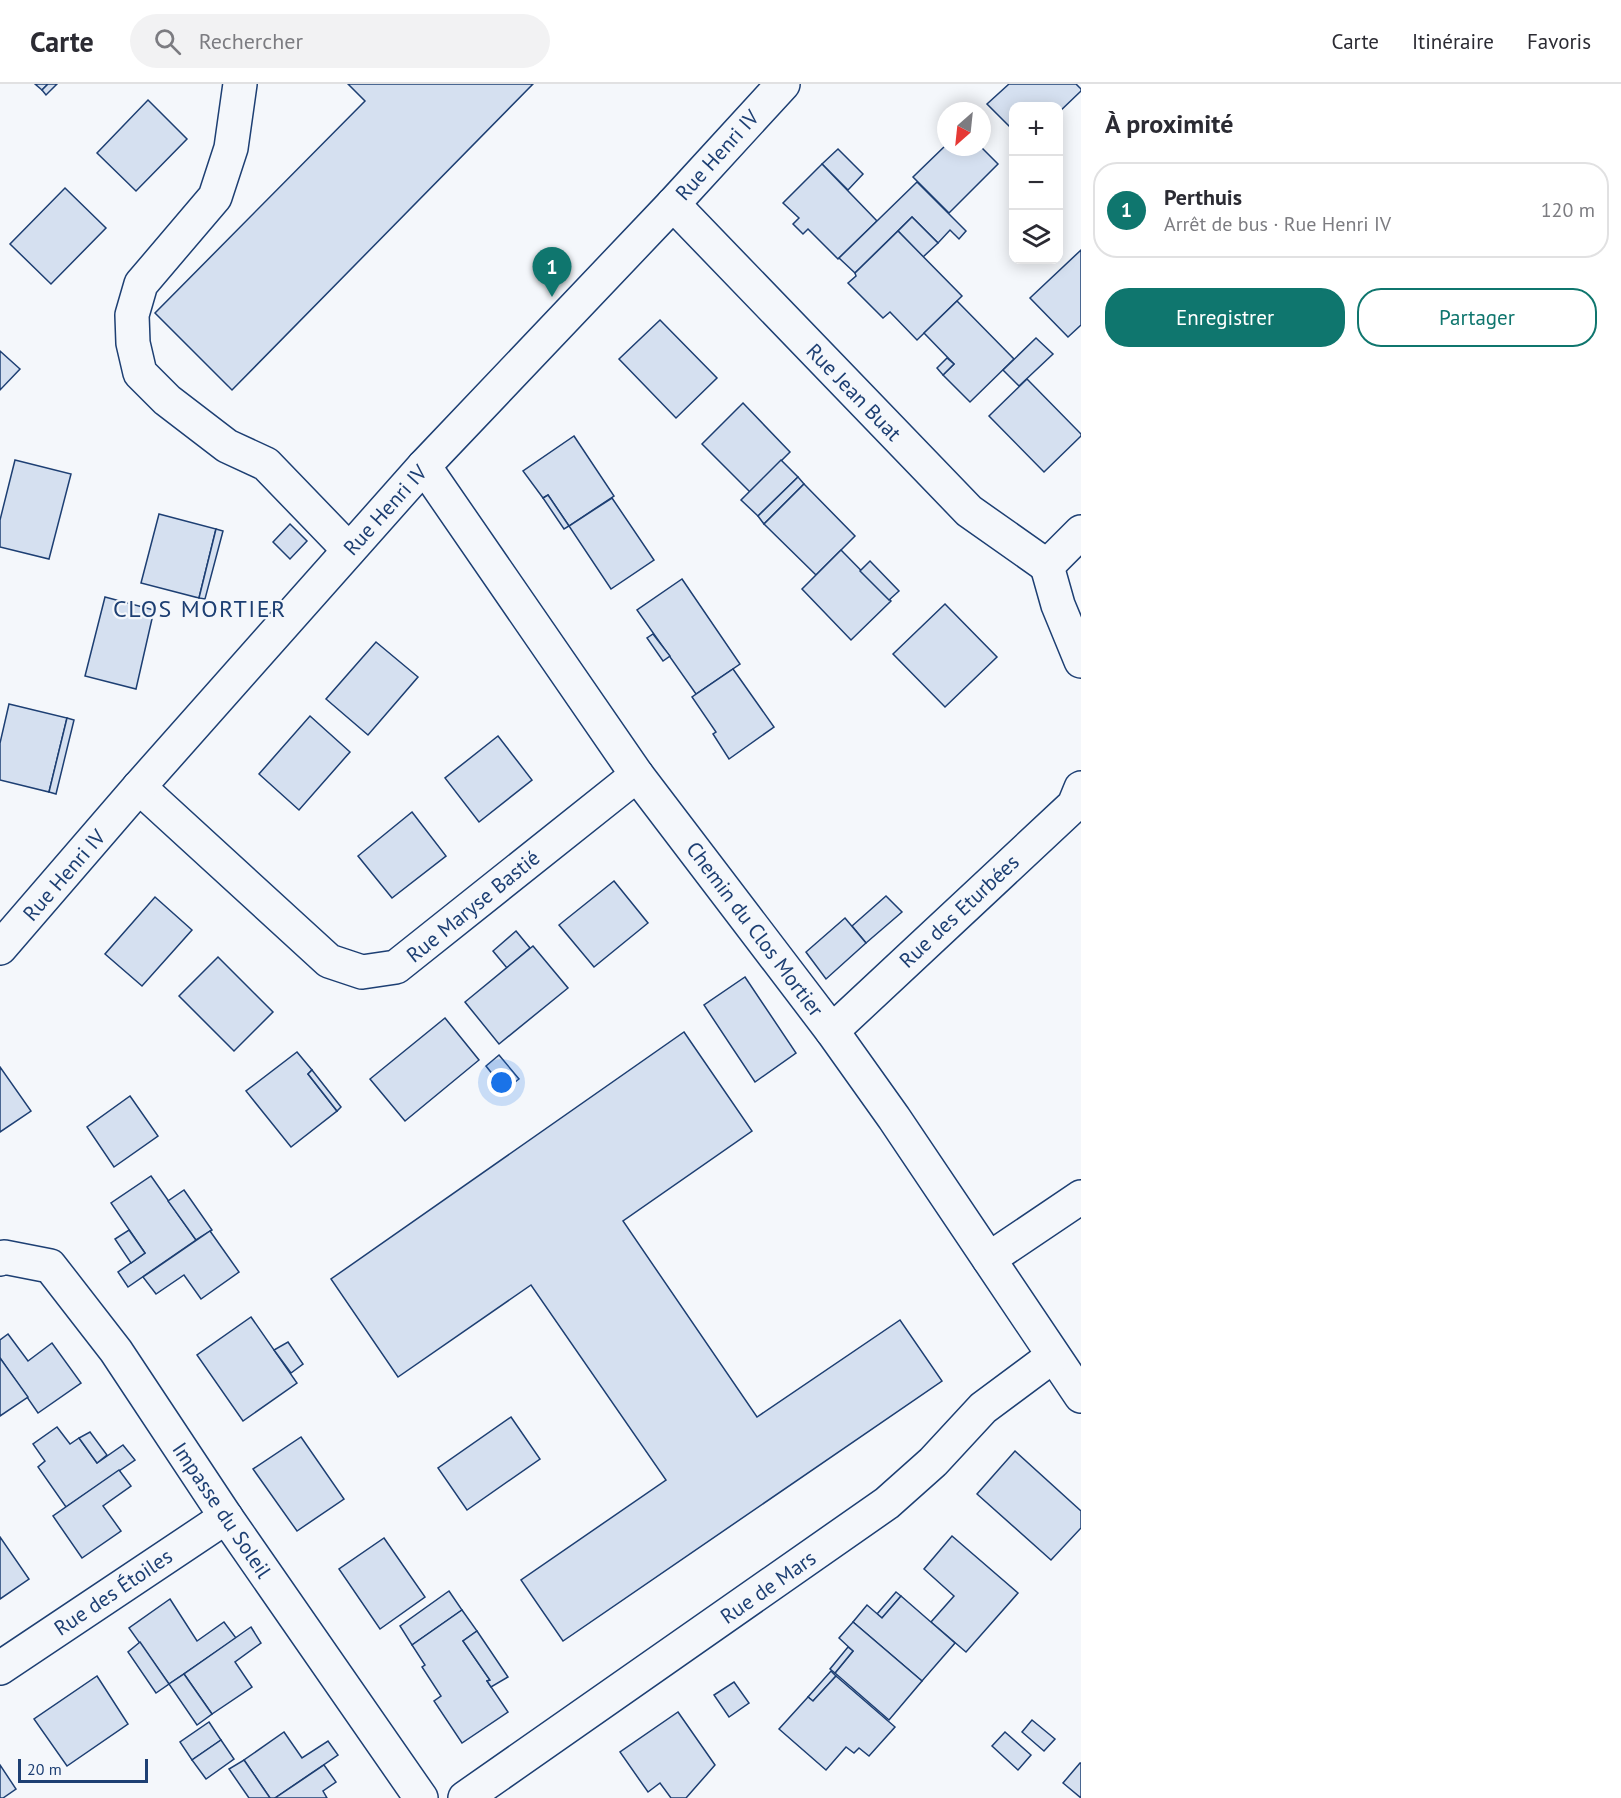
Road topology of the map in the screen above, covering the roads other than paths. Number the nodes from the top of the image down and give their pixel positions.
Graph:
1 (240, 84) edge
2 (780, 85) edge
3 (673, 204) junction
4 (424, 466) junction
5 (1081, 532) edge
6 (348, 550) junction
7 (1047, 566) junction
8 (1081, 661) edge
9 (637, 775) junction
10 (138, 787) junction
11 (1081, 788) edge
12 (0, 948) edge
13 (832, 1031) junction
14 (1081, 1197) edge
15 (0, 1259) edge
16 (989, 1259) junction
17 (1053, 1356) junction
18 (1081, 1396) edge
19 (226, 1517) junction
20 (0, 1668) edge
21 (421, 1798) edge
22 (465, 1798) edge

1 - 6 street
2 - 3 street, Rue Henri IV
3 - 4 street, Rue Henri IV
3 - 7 street, Rue Jean Buat
4 - 6 street, Rue Henri IV
4 - 9 street, Chemin du Clos Mortier
5 - 7 street
6 - 10 street, Rue Henri IV
7 - 8 street
9 - 10 street, Rue Maryse Bastié
9 - 13 street, Chemin du Clos Mortier
10 - 12 street, Rue Henri IV
11 - 13 street, Rue des Eturbées
13 - 16 street, Chemin du Clos Mortier
14 - 16 street
15 - 19 street, Impasse du Soleil
16 - 17 street, Chemin du Clos Mortier
17 - 18 street, Chemin du Clos Mortier
17 - 22 street, Rue de Mars
19 - 20 street, Rue des Étoiles
19 - 21 street, Impasse du Soleil

